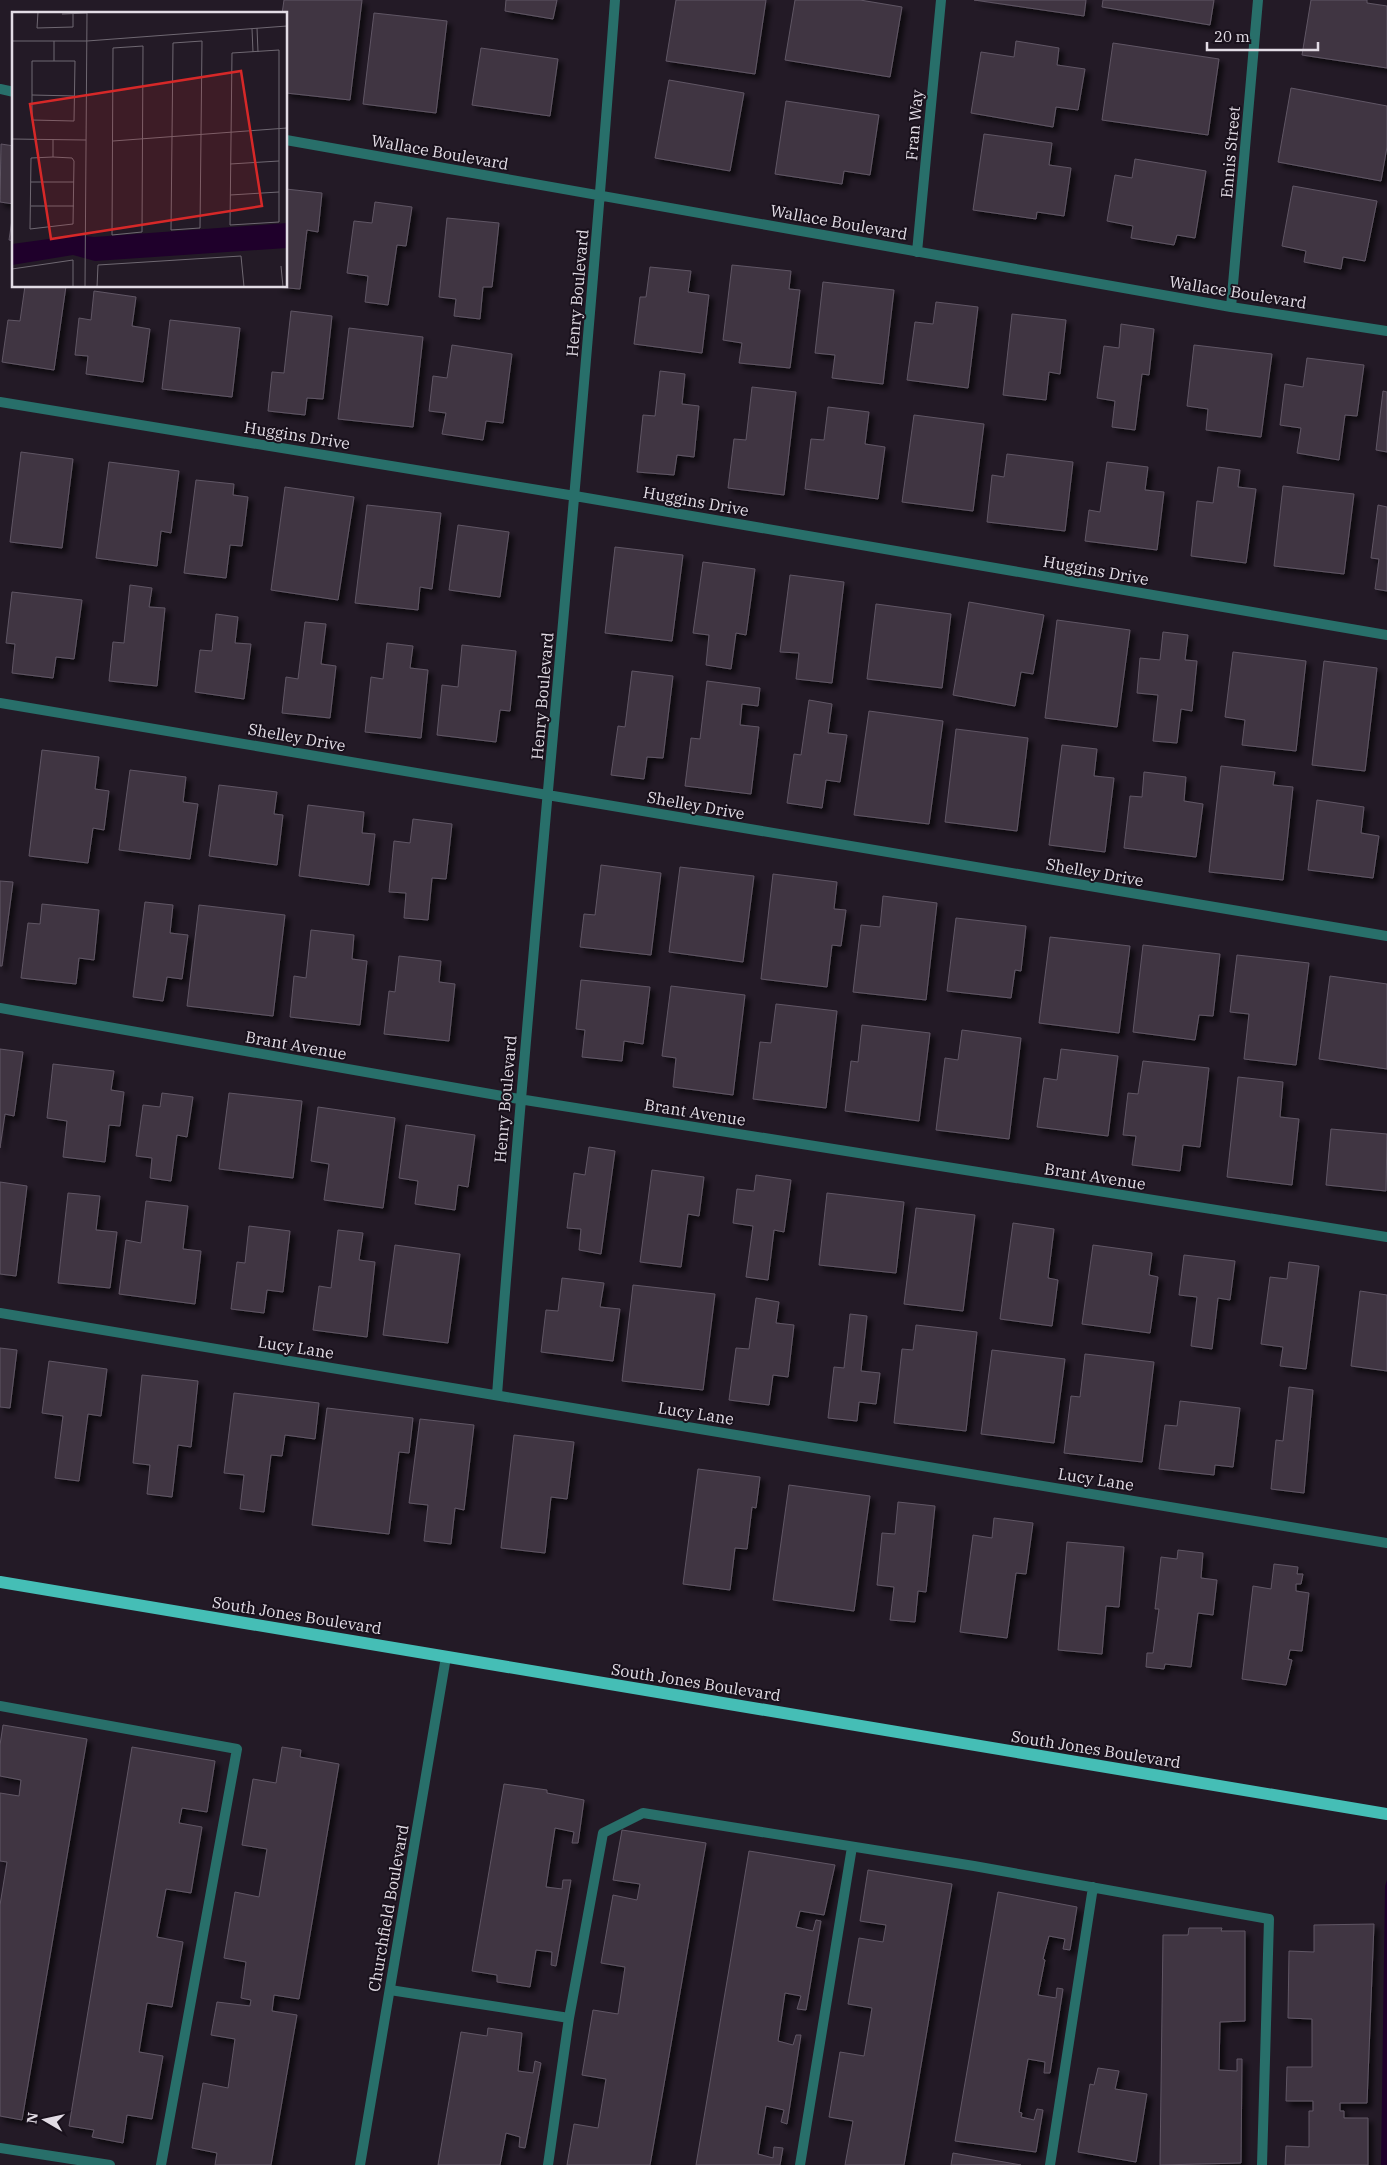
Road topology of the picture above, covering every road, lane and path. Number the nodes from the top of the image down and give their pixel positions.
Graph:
1 (615, 0) edge
2 (940, 0) edge
3 (1258, 0) edge
4 (288, 140) edge
5 (601, 195) junction
6 (918, 252) junction
7 (1231, 307) junction
8 (1387, 331) edge
9 (0, 402) edge
10 (575, 496) junction
11 (1387, 635) edge
12 (0, 703) edge
13 (548, 795) junction
14 (1387, 936) edge
15 (0, 1008) edge
16 (519, 1100) junction
17 (1387, 1237) edge
18 (0, 1313) edge
19 (497, 1395) junction
20 (1387, 1543) edge
21 (0, 1582) edge
22 (446, 1657) junction
23 (0, 1706) edge
24 (1387, 1814) edge
25 (852, 1847) junction
26 (1093, 1887) junction
27 (390, 1990) junction
28 (569, 2018) junction
29 (0, 2148) edge
30 (110, 2165) edge
31 (161, 2165) edge
32 (360, 2165) edge
33 (548, 2165) edge
34 (800, 2165) edge
35 (1050, 2165) edge
36 (1262, 2165) edge

1 - 5 street, Henry Boulevard
2 - 6 street, Fran Way
3 - 7 street, Ennis Street
4 - 5 street, Wallace Boulevard
5 - 6 street, Wallace Boulevard
5 - 10 street, Henry Boulevard
6 - 7 street, Wallace Boulevard
7 - 8 street, Wallace Boulevard
9 - 10 street, Huggins Drive
10 - 11 street, Huggins Drive
10 - 13 street, Henry Boulevard
12 - 13 street, Shelley Drive
13 - 14 street, Shelley Drive
13 - 16 street, Henry Boulevard
15 - 16 street, Brant Avenue
16 - 17 street, Brant Avenue
16 - 19 street, Henry Boulevard
18 - 19 street, Lucy Lane
19 - 20 street, Lucy Lane
21 - 22 main road, South Jones Boulevard
22 - 24 main road, South Jones Boulevard
22 - 27 street, Churchfield Boulevard
23 - 31 street
25 - 26 street
25 - 28 street
25 - 34 street
26 - 35 street
26 - 36 street
27 - 28 street
27 - 32 street, Churchfield Boulevard
28 - 33 street
29 - 30 street

